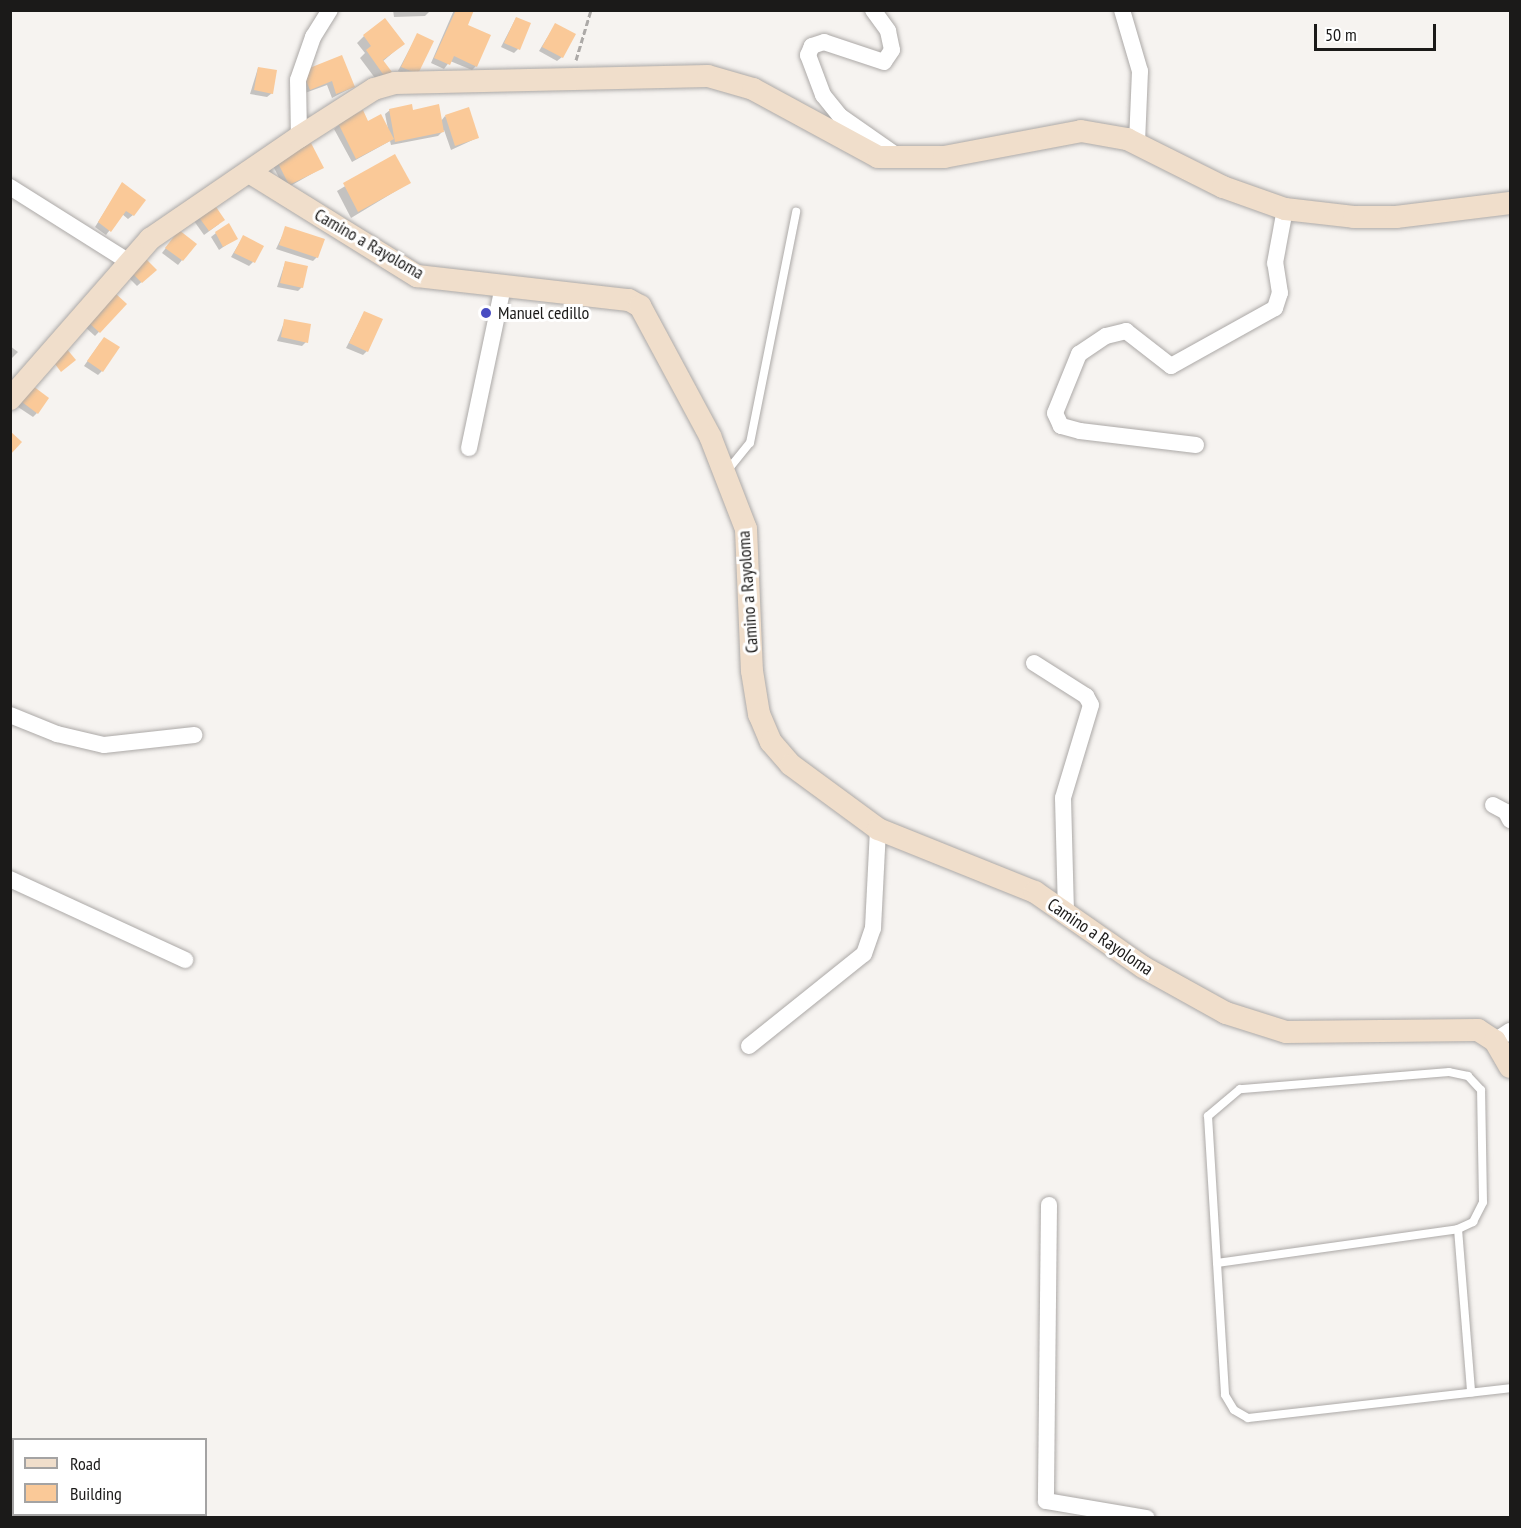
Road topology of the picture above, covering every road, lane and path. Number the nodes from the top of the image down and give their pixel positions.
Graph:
1 (330, 10) edge
2 (591, 10) edge
3 (873, 10) edge
4 (1122, 10) edge
5 (569, 81) junction
6 (299, 137) junction
7 (1137, 143) junction
8 (901, 159) junction
9 (249, 172) junction
10 (10, 187) edge
11 (1510, 203) edge
12 (1285, 209) junction
13 (796, 212) dead end
14 (129, 262) junction
15 (503, 286) junction
16 (10, 399) edge
17 (1196, 445) dead end
18 (469, 448) dead end
19 (725, 474) junction
20 (1034, 663) dead end
21 (10, 715) edge
22 (194, 735) dead end
23 (1493, 805) dead end
24 (1510, 820) edge
25 (878, 829) junction
26 (10, 879) edge
27 (1066, 915) junction
28 (184, 960) dead end
29 (1503, 1036) edge
30 (749, 1046) dead end
31 (1510, 1067) edge
32 (1049, 1205) dead end
33 (1458, 1229) junction
34 (1217, 1263) junction
35 (1510, 1388) edge
36 (1471, 1392) junction
37 (1147, 1518) edge

1 - 6 street
2 - 5 path
3 - 8 street
4 - 7 street
5 - 6 street
5 - 8 street
6 - 9 street
7 - 8 street
7 - 12 street
9 - 14 street
9 - 15 street, Camino a Rayoloma
10 - 14 street
11 - 12 street
12 - 17 street
13 - 19 lane
14 - 16 street
15 - 18 street
15 - 19 street, Camino a Rayoloma
19 - 25 street, Camino a Rayoloma
20 - 27 street
21 - 22 street
23 - 24 street
25 - 27 street, Camino a Rayoloma
25 - 30 street
26 - 28 street
27 - 29 street, Camino a Rayoloma
29 - 31 street, Camino a Rayoloma
32 - 37 street
33 - 34 lane
33 - 34 lane
33 - 36 lane
34 - 36 lane
35 - 36 lane

